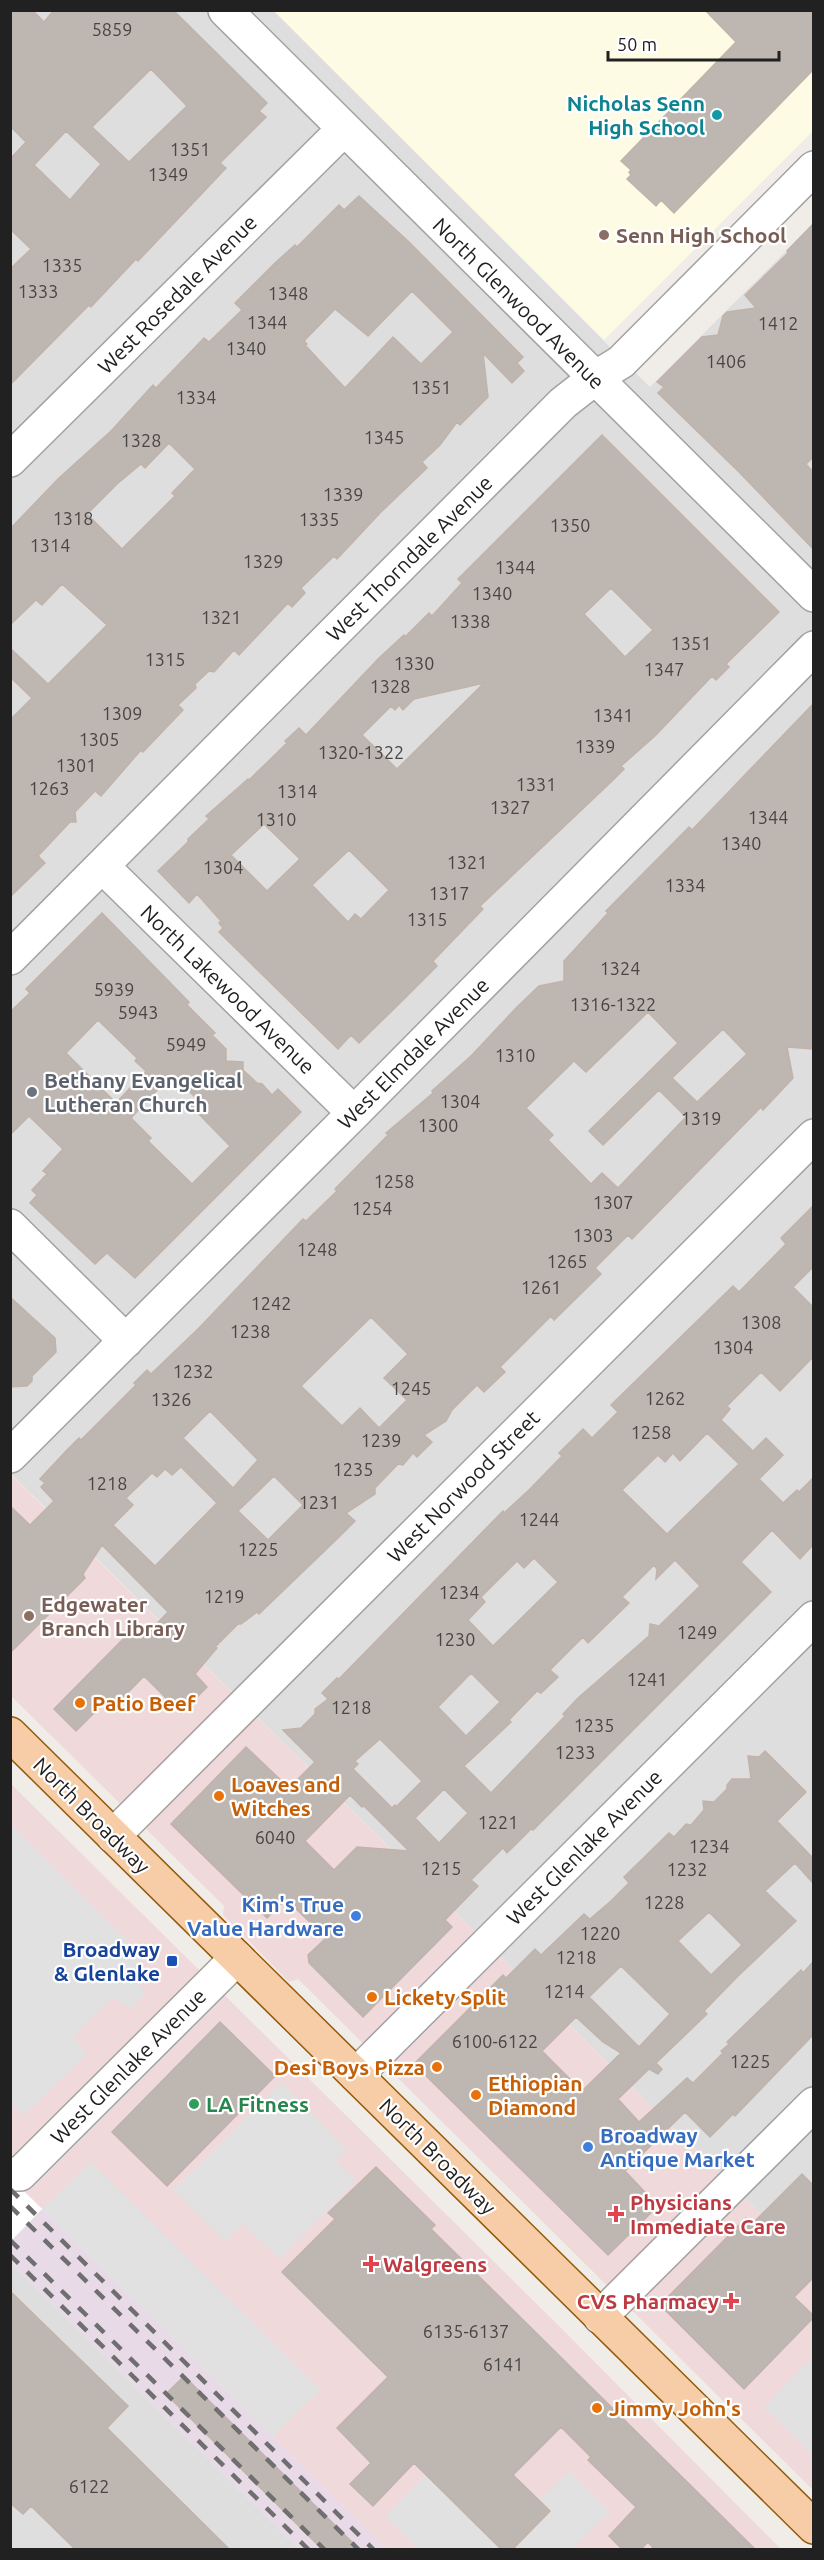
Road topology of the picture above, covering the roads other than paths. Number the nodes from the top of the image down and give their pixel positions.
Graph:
1 (225, 10) edge
2 (344, 129) junction
3 (813, 168) edge
4 (595, 378) junction
5 (10, 460) edge
6 (813, 595) edge
7 (813, 648) edge
8 (102, 866) junction
9 (10, 958) edge
10 (354, 1113) junction
11 (813, 1136) edge
12 (10, 1226) edge
13 (126, 1341) junction
14 (10, 1456) edge
15 (813, 1618) edge
16 (10, 1734) edge
17 (113, 1836) junction
18 (237, 1958) junction
19 (356, 2075) junction
20 (813, 2104) edge
21 (14, 2182) edge
22 (600, 2317) junction
23 (813, 2527) edge

1 - 2 street, North Glenwood Avenue
2 - 4 street, North Glenwood Avenue
2 - 5 street, West Rosedale Avenue
3 - 4 street, West Thorndale Avenue
4 - 6 street, North Glenwood Avenue
4 - 8 street, West Thorndale Avenue
7 - 10 street, West Elmdale Avenue
8 - 9 street, West Thorndale Avenue
8 - 10 street, North Lakewood Avenue
10 - 13 street, West Elmdale Avenue
11 - 17 street, West Norwood Street
12 - 13 street
13 - 14 street, West Elmdale Avenue
15 - 19 street, West Glenlake Avenue
16 - 17 main road, North Broadway
17 - 18 main road, North Broadway
18 - 19 main road, North Broadway
18 - 21 street, West Glenlake Avenue
19 - 22 main road, North Broadway
20 - 22 street
22 - 23 main road, North Broadway

